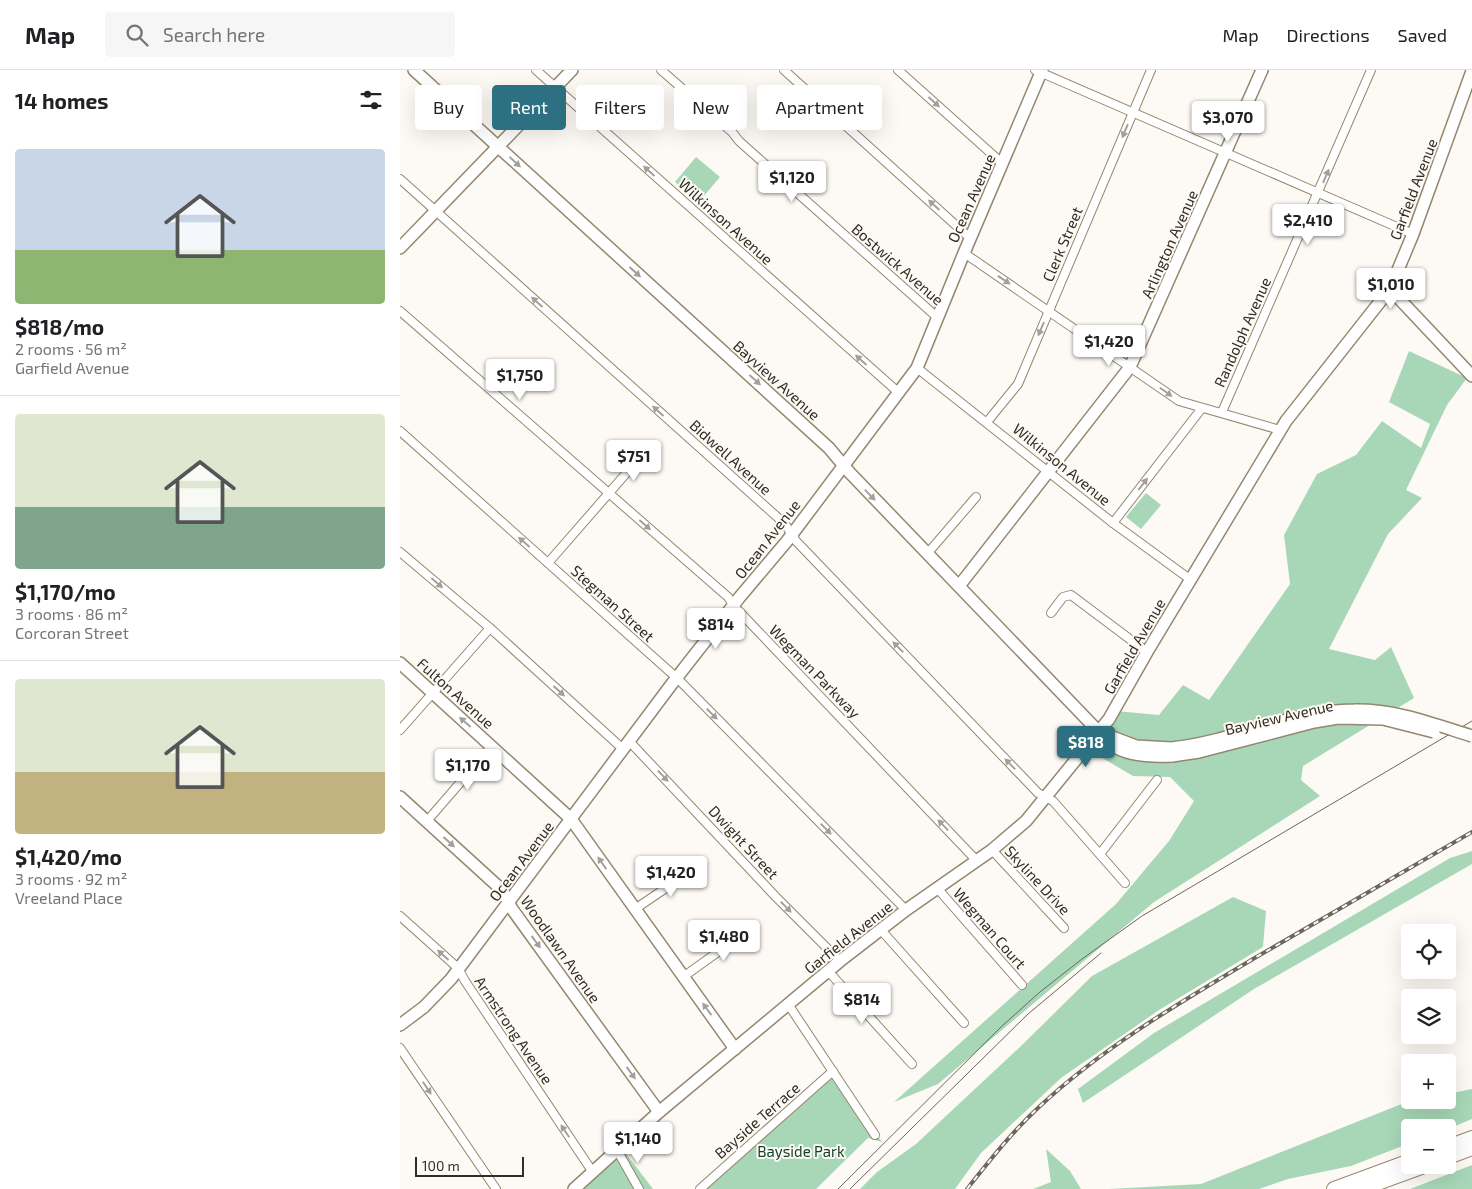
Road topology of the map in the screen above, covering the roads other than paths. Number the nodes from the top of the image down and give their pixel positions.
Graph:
1 (414, 70) edge
2 (536, 70) edge
3 (572, 70) edge
4 (661, 70) edge
5 (784, 70) edge
6 (898, 70) edge
7 (1151, 70) edge
8 (1262, 70) edge
9 (1371, 70) edge
10 (1039, 71) edge
11 (1472, 72) edge
12 (553, 85) edge
13 (557, 85) edge
14 (566, 97) edge
15 (1132, 113) junction
16 (513, 130) edge
17 (498, 146) junction
18 (1226, 154) junction
19 (1003, 164) junction
20 (400, 179) edge
21 (1319, 193) junction
22 (436, 211) junction
23 (1413, 234) junction
24 (970, 238) junction
25 (400, 248) edge
26 (964, 252) junction
27 (1390, 289) junction
28 (400, 311) edge
29 (1049, 311) junction
30 (938, 318) junction
31 (1130, 367) junction
32 (917, 368) junction
33 (1472, 376) edge
34 (898, 392) junction
35 (1202, 408) junction
36 (1222, 412) junction
37 (987, 422) junction
38 (1280, 430) junction
39 (400, 432) edge
40 (643, 454) dead end
41 (843, 464) junction
42 (1049, 472) junction
43 (609, 494) junction
44 (976, 497) dead end
45 (1113, 523) junction
46 (791, 534) junction
47 (400, 552) edge
48 (927, 554) junction
49 (548, 563) junction
50 (1191, 580) junction
51 (959, 586) junction
52 (734, 606) junction
53 (1051, 613) dead end
54 (490, 628) junction
55 (1147, 652) junction
56 (400, 663) edge
57 (678, 679) junction
58 (433, 694) junction
59 (400, 730) edge
60 (1099, 732) junction
61 (1472, 736) edge
62 (626, 745) junction
63 (1472, 745) edge
64 (492, 746) junction
65 (1171, 752) junction
66 (1157, 780) dead end
67 (1045, 797) junction
68 (400, 798) edge
69 (571, 819) junction
70 (427, 821) junction
71 (992, 850) junction
72 (1100, 854) junction
73 (977, 861) junction
74 (694, 868) dead end
75 (1125, 883) dead end
76 (938, 888) junction
77 (509, 902) junction
78 (635, 909) junction
79 (906, 910) junction
80 (400, 916) edge
81 (1064, 928) dead end
82 (750, 929) dead end
83 (881, 930) junction
84 (840, 961) junction
85 (458, 968) junction
86 (828, 971) junction
87 (684, 977) junction
88 (1022, 986) dead end
89 (788, 1004) junction
90 (964, 1023) dead end
91 (400, 1025) edge
92 (400, 1048) edge
93 (735, 1049) junction
94 (912, 1064) dead end
95 (833, 1071) junction
96 (659, 1112) junction
97 (874, 1135) dead end
98 (1472, 1138) edge
99 (1456, 1144) edge
100 (1472, 1148) edge
101 (617, 1150) junction
102 (1456, 1154) edge
103 (1401, 1164) edge
104 (592, 1171) junction
105 (1403, 1174) edge
106 (496, 1189) edge
107 (574, 1189) edge
108 (639, 1189) edge
109 (700, 1189) edge
110 (1334, 1189) edge
111 (1362, 1189) edge

1 - 17 street, Bayview Avenue
2 - 12 street, Wilkinson Avenue
3 - 13 street
4 - 30 street, Bostwick Avenue
24 -> 5 street
6 -> 19 street
7 - 15 street, Clerk Street
8 - 18 street, Arlington Avenue
21 -> 9 street, Randolph Avenue
10 - 15 street
10 - 19 street, Ocean Avenue
11 - 23 street, Garfield Avenue
34 -> 14 street, Wilkinson Avenue
15 - 18 street
15 -> 29 street, Clerk Street
16 - 17 street
17 - 22 street
17 -> 41 street, Bayview Avenue
18 - 21 street
18 - 31 street, Arlington Avenue
19 - 24 street, Ocean Avenue
20 - 22 street, Bidwell Avenue
21 - 23 street
21 - 36 street, Randolph Avenue
22 - 25 street
46 -> 22 street, Bidwell Avenue
23 - 27 street, Garfield Avenue
24 - 26 street, Ocean Avenue
26 -> 29 street
26 - 30 street, Ocean Avenue
27 - 33 street
27 - 38 street, Garfield Avenue
28 - 43 street, Wegman Parkway
29 - 31 street
29 -> 37 street, Clerk Street
30 - 32 street, Ocean Avenue
31 -> 35 street
31 - 42 street, Arlington Avenue
32 - 34 street, Ocean Avenue
32 - 37 street, Wilkinson Avenue
34 - 41 street, Ocean Avenue
35 - 36 street
45 -> 35 street
36 - 38 street
37 - 42 street, Wilkinson Avenue
38 - 50 street, Garfield Avenue
49 -> 39 street, Stegman Street
40 - 43 street
41 - 46 street, Ocean Avenue
41 -> 48 street, Bayview Avenue
42 - 45 street, Wilkinson Avenue
42 - 51 street, Arlington Avenue
43 - 49 street
43 -> 52 street, Wegman Parkway
44 - 48 street
45 - 50 street, Wilkinson Avenue
46 - 52 street, Ocean Avenue
67 -> 46 street, Bidwell Avenue
47 -> 54 street, Dwight Street
48 - 51 street, Bayview Avenue
49 - 57 street, Stegman Street
50 - 55 street, Garfield Avenue
51 - 60 street, Bayview Avenue
52 - 57 street, Ocean Avenue
73 -> 52 street, Wegman Parkway
53 - 55 street
54 - 58 street
54 -> 62 street, Dwight Street
55 - 60 street, Garfield Avenue
56 - 58 street, Fulton Avenue
57 - 62 street, Ocean Avenue
57 -> 79 street, Stegman Street
58 - 59 street
64 -> 58 street, Fulton Avenue
60 - 65 street, Bayview Avenue
60 - 67 street, Garfield Avenue
61 - 65 street, Bayview Avenue, bridge
62 - 69 street, Ocean Avenue
62 -> 84 street, Dwight Street
63 - 65 street, Bayview Avenue, bridge
64 - 69 street, Fulton Avenue
64 - 70 street
66 - 72 street
67 - 71 street, Garfield Avenue
67 - 72 street, Bidwell Avenue
68 - 70 street, Woodlawn Avenue
69 - 77 street, Ocean Avenue
78 -> 69 street, Fulton Avenue
70 -> 77 street, Woodlawn Avenue
71 - 73 street, Garfield Avenue
71 - 81 street, Skyline Drive
72 - 75 street, Bidwell Avenue
73 - 76 street, Garfield Avenue
74 - 78 street
76 - 79 street, Garfield Avenue
76 - 88 street, Wegman Court
77 - 85 street, Ocean Avenue
77 -> 96 street, Woodlawn Avenue
78 - 87 street, Fulton Avenue
79 - 83 street, Garfield Avenue
85 -> 80 street, Armstrong Avenue
82 - 87 street
83 - 84 street, Garfield Avenue
83 - 90 street
84 - 86 street, Garfield Avenue
85 - 91 street, Ocean Avenue
104 -> 85 street, Armstrong Avenue
86 - 89 street, Garfield Avenue
86 - 94 street
93 -> 87 street, Fulton Avenue
89 - 93 street, Garfield Avenue
89 - 95 street
92 -> 106 street
93 - 96 street, Garfield Avenue
95 - 97 street
95 - 109 street, Bayside Terrace
96 - 101 street, Garfield Avenue
98 - 99 highway
100 - 102 highway
101 - 104 street, Garfield Avenue
101 - 108 street
103 - 110 highway
104 - 107 street, Garfield Avenue
105 - 111 highway

